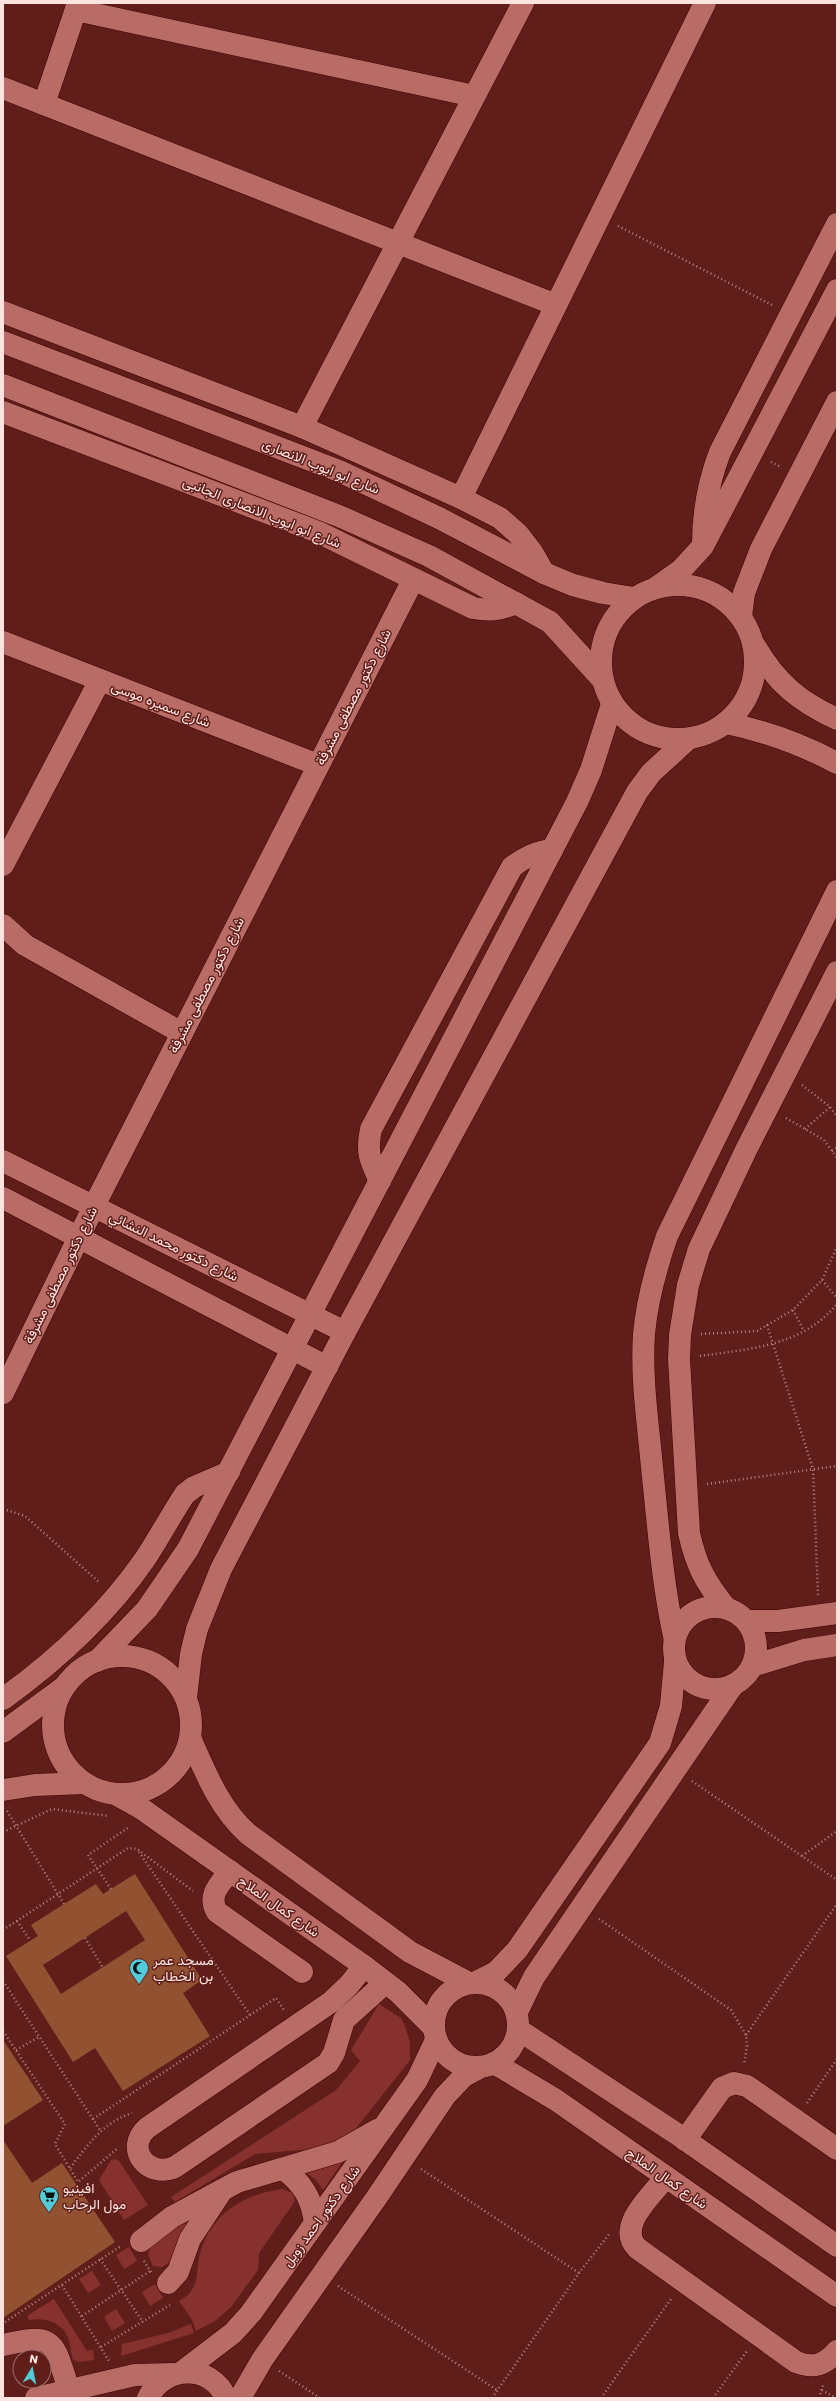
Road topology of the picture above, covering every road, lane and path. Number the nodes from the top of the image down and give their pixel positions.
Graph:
1 (523, 3) edge
2 (705, 3) edge
3 (77, 6) edge
4 (3, 88) edge
5 (474, 96) junction
6 (44, 104) junction
7 (600, 216) junction
8 (837, 224) edge
9 (398, 242) junction
10 (837, 290) edge
11 (556, 305) junction
12 (3, 312) edge
13 (790, 314) junction
14 (3, 342) edge
15 (3, 385) edge
16 (837, 402) edge
17 (3, 412) edge
18 (302, 427) junction
19 (753, 453) junction
20 (799, 475) junction
21 (461, 498) junction
22 (703, 546) junction
23 (544, 573) junction
24 (413, 580) junction
25 (654, 589) junction
26 (634, 598) junction
27 (516, 603) junction
28 (741, 616) junction
29 (3, 642) edge
30 (755, 645) junction
31 (602, 679) junction
32 (100, 680) junction
33 (612, 704) junction
34 (837, 719) edge
35 (726, 723) junction
36 (687, 740) junction
37 (837, 763) edge
38 (318, 765) junction
39 (552, 850) junction
40 (3, 865) edge
41 (837, 890) edge
42 (3, 925) edge
43 (837, 972) edge
44 (182, 1033) junction
45 (786, 1074) junction
46 (769, 1107) junction
47 (830, 1107) junction
48 (837, 1116) edge
49 (806, 1129) junction
50 (837, 1148) edge
51 (832, 1151) junction
52 (837, 1158) edge
53 (3, 1160) edge
54 (380, 1181) junction
55 (3, 1198) edge
56 (94, 1206) junction
57 (79, 1238) junction
58 (837, 1247) edge
59 (833, 1256) junction
60 (837, 1259) edge
61 (822, 1280) junction
62 (837, 1298) edge
63 (837, 1304) edge
64 (793, 1310) junction
65 (310, 1314) junction
66 (767, 1325) junction
67 (804, 1331) junction
68 (346, 1332) junction
69 (680, 1335) junction
70 (774, 1344) junction
71 (293, 1348) junction
72 (679, 1359) junction
73 (327, 1367) junction
74 (3, 1393) edge
75 (837, 1466) edge
76 (813, 1469) junction
77 (229, 1472) junction
78 (685, 1486) junction
79 (3, 1509) edge
80 (116, 1596) junction
81 (726, 1608) junction
82 (828, 1615) edge
83 (747, 1621) junction
84 (674, 1636) junction
85 (837, 1645) edge
86 (97, 1661) junction
87 (675, 1662) junction
88 (752, 1666) junction
89 (732, 1685) junction
90 (65, 1686) junction
91 (186, 1698) junction
92 (3, 1699) edge
93 (3, 1732) edge
94 (191, 1740) junction
95 (676, 1770) junction
96 (84, 1783) junction
97 (117, 1795) junction
98 (4, 1800) edge
99 (116, 1817) dead end
100 (125, 1823) dead end
101 (14, 1827) junction
102 (129, 1827) junction
103 (135, 1831) dead end
104 (837, 1831) edge
105 (3, 1832) edge
106 (137, 1849) junction
107 (802, 1856) junction
108 (225, 1868) junction
109 (97, 1869) junction
110 (837, 1880) edge
111 (111, 1889) dead end
112 (58, 1895) junction
113 (64, 1904) dead end
114 (837, 1904) edge
115 (583, 1908) junction
116 (17, 1921) junction
117 (3, 1930) edge
118 (85, 1938) dead end
119 (30, 1940) dead end
120 (364, 1966) junction
121 (103, 1968) dead end
122 (302, 1972) dead end
123 (3, 1981) edge
124 (472, 1982) junction
125 (385, 1983) junction
126 (250, 2015) junction
127 (303, 2021) junction
128 (518, 2021) junction
129 (3, 2031) edge
130 (435, 2034) junction
131 (746, 2035) junction
132 (39, 2037) junction
133 (335, 2047) junction
134 (16, 2050) junction
135 (837, 2059) edge
136 (488, 2065) junction
137 (741, 2083) junction
138 (93, 2119) junction
139 (795, 2120) junction
140 (385, 2125) junction
141 (100, 2130) junction
142 (142, 2136) junction
143 (685, 2140) junction
144 (837, 2149) edge
145 (403, 2158) junction
146 (70, 2168) junction
147 (283, 2169) junction
148 (666, 2176) junction
149 (223, 2190) junction
150 (315, 2223) junction
151 (631, 2224) junction
152 (837, 2246) edge
153 (136, 2247) junction
154 (100, 2260) junction
155 (150, 2270) junction
156 (579, 2273) junction
157 (322, 2276) junction
158 (684, 2282) junction
159 (62, 2285) junction
160 (165, 2288) junction
161 (121, 2290) junction
162 (837, 2296) edge
163 (82, 2316) junction
164 (143, 2322) junction
165 (3, 2323) edge
166 (758, 2335) junction
167 (3, 2345) edge
168 (101, 2347) junction
169 (837, 2351) edge
170 (178, 2373) junction
171 (120, 2378) junction
172 (69, 2390) junction
173 (497, 2390) junction
174 (822, 2390) dead end
175 (36, 2398) edge
176 (148, 2398) edge
177 (226, 2398) edge
178 (240, 2398) edge
179 (492, 2398) edge
180 (601, 2398) edge
181 (713, 2398) edge
182 (836, 2398) edge

1 - 5 street
2 - 7 street
3 - 5 street
3 - 6 street
4 - 6 street
5 - 9 street
6 - 9 street
7 - 11 street
7 - 13 path
8 - 13 street
9 - 11 street
9 - 18 street
10 - 19 street
11 - 21 street
12 - 18 street
13 - 22 street
14 - 23 street, شارع ابو ايوب الانصارى
15 - 27 street
16 - 20 street
17 - 24 street, شارع ابو ايوب الانصارى الجانبى
18 - 21 street
19 - 20 path
19 - 22 street
20 - 28 street
21 - 23 street
22 - 25 street
23 - 26 street, شارع ابو ايوب الانصارى
24 - 27 street, شارع ابو ايوب الانصارى الجانبى
24 - 38 street, شارع دكتور مصطفى مشرفة
25 - 26 street
25 - 28 street
26 - 31 street
27 - 31 street
28 - 30 street
29 - 32 street, شارع سميره موسى
30 - 34 street
30 - 35 street
31 - 33 street
32 - 38 street, شارع سميره موسى
32 - 40 street
33 - 36 street
33 - 39 street
35 - 36 street
35 - 37 street
36 - 68 street
38 - 44 street, شارع دكتور مصطفى مشرفة
39 - 54 street
39 - 54 street
41 - 84 street
42 - 44 street
43 - 45 street
44 - 56 street, شارع دكتور مصطفى مشرفة
45 - 46 street
45 - 47 path
46 - 49 path
46 - 69 street
47 - 48 path
47 - 49 path
49 - 51 path
50 - 51 path
51 - 52 path
53 - 56 street, شارع دكتور محمد النشائي
54 - 65 street
55 - 57 street
56 - 57 street, شارع دكتور مصطفى مشرفة
56 - 65 street, شارع دكتور محمد النشائي
57 - 71 street
57 - 74 street, شارع دكتور مصطفى مشرفة
58 - 59 path
59 - 60 path
59 - 61 path
61 - 62 path
61 - 64 path
63 - 67 path
64 - 66 path
64 - 67 path
65 - 68 street, شارع دكتور محمد النشائي
65 - 71 street
66 - 69 path
66 - 70 path
67 - 70 path
68 - 73 street
69 - 72 street
70 - 72 path
70 - 76 path
71 - 73 street
71 - 77 street
72 - 78 street
73 - 91 street
75 - 76 path
76 - 78 path
76 - 82 path
77 - 80 street
77 - 86 street
78 - 81 street
79 - 80 path
80 - 92 street
81 - 83 street
81 - 84 street
82 - 83 street
83 - 88 street
84 - 87 street
85 - 88 street
86 - 90 street
86 - 91 street
87 - 89 street
87 - 124 street
88 - 89 street
89 - 95 street
90 - 93 street
90 - 96 street
91 - 94 street
94 - 97 street
94 - 124 street
95 - 107 path
95 - 115 street
96 - 97 street
96 - 98 street
97 - 108 street, شارع كمال الملاح
98 - 101 path
99 - 101 path
100 - 102 path
101 - 105 path
101 - 112 path
102 - 103 path
102 - 109 path
104 - 107 path
106 - 108 path
106 - 109 path
106 - 126 path
107 - 110 path
108 - 120 street, شارع كمال الملاح
108 - 122 street
109 - 111 path
109 - 112 path
112 - 113 path
112 - 116 path
114 - 131 path
115 - 128 street
115 - 131 path
116 - 117 path
116 - 119 path
118 - 121 path
120 - 125 street, شارع كمال الملاح
120 - 127 street
123 - 132 path
124 - 128 street
124 - 130 street
125 - 130 street, شارع كمال الملاح
125 - 133 street
126 - 127 path
126 - 138 path
127 - 133 street
127 - 142 street
128 - 136 street
128 - 143 street
129 - 134 path
130 - 136 street
130 - 140 street, شارع دكتور احمد زويل
131 - 137 path
132 - 134 path
132 - 138 path
133 - 142 street
134 - 146 path
135 - 139 path
136 - 145 street
136 - 148 street, شارع كمال الملاح
137 - 139 street
137 - 143 street
138 - 141 path
139 - 144 street
140 - 147 street
140 - 150 street, شارع دكتور احمد زويل
141 - 142 path
141 - 146 path
142 - 146 path
143 - 152 street
145 - 156 path
145 - 157 street
147 - 149 street
147 - 150 street
148 - 151 street
148 - 162 street, شارع كمال الملاح
149 - 153 street
149 - 160 street
150 - 170 street, شارع دكتور احمد زويل
151 - 156 path
151 - 158 street
153 - 154 path
153 - 155 path
154 - 159 path
154 - 161 path
155 - 160 path
155 - 161 path
156 - 173 path
157 - 173 path
157 - 178 street
158 - 166 street
158 - 180 path
159 - 163 path
159 - 165 path
160 - 164 path
161 - 163 path
161 - 164 path
163 - 168 path
164 - 168 path
166 - 169 street
166 - 181 path
167 - 172 street
168 - 171 path
170 - 171 street
170 - 176 street, شارع دكتور احمد زويل
170 - 177 street
171 - 172 street
172 - 175 street
173 - 179 path
174 - 182 path

